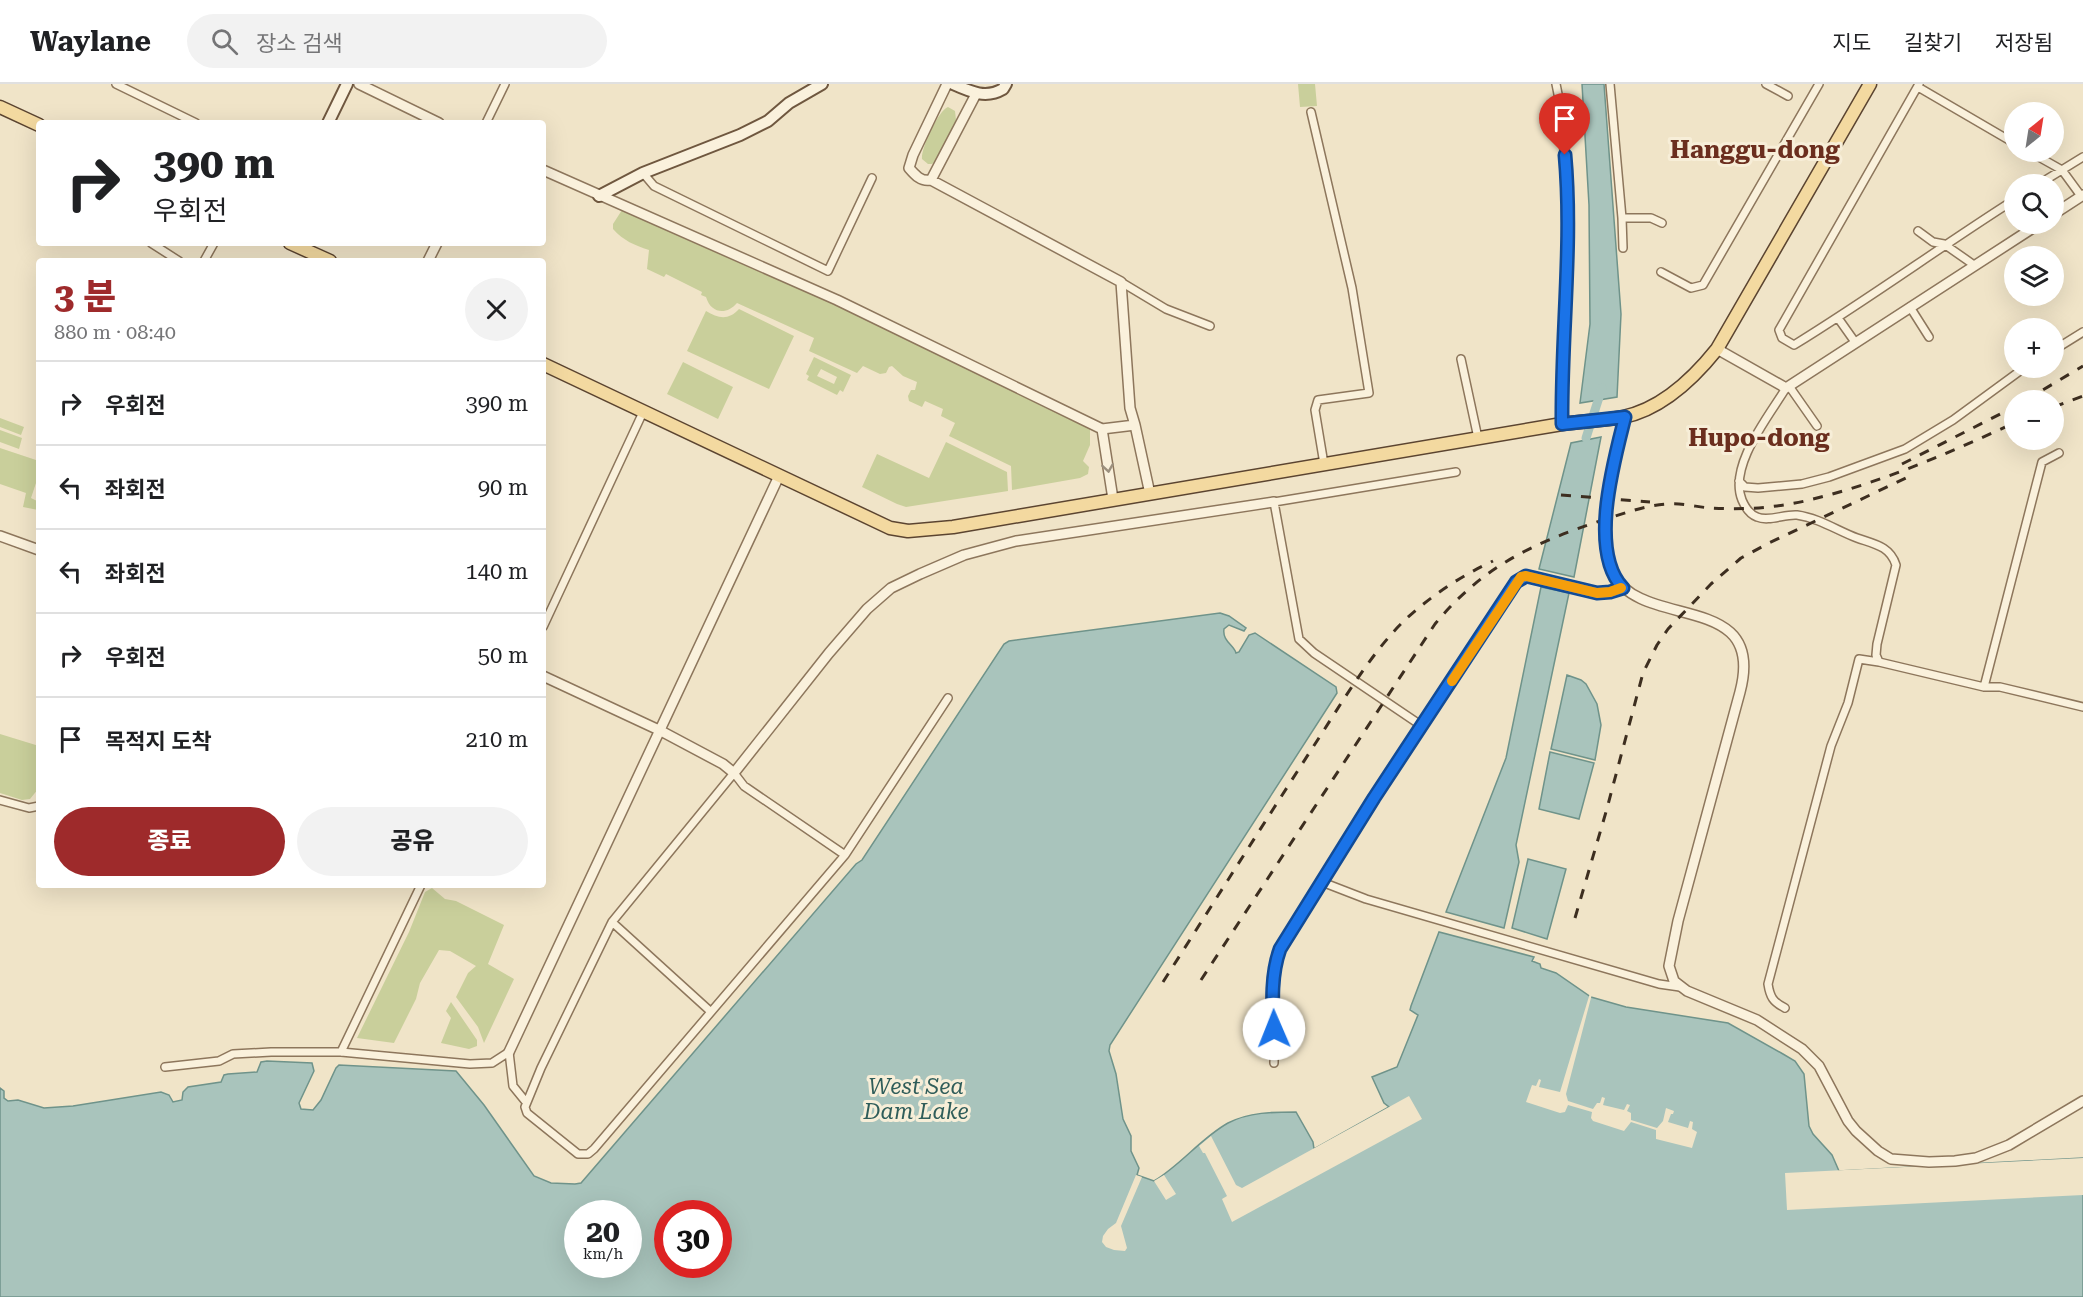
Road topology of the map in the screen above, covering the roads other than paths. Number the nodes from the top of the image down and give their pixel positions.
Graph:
1 (116, 84) edge
2 (347, 84) edge
3 (359, 84) edge
4 (505, 84) edge
5 (822, 84) edge
6 (947, 84) edge
7 (953, 84) edge
8 (1006, 84) edge
9 (1556, 84) edge
10 (1610, 84) edge
11 (1766, 84) edge
12 (1819, 84) edge
13 (1870, 84) edge
14 (1919, 86) edge
15 (976, 94) junction
16 (1788, 96) dead end
17 (0, 107) edge
18 (1311, 112) dead end
19 (190, 120) edge
20 (329, 120) edge
21 (433, 120) edge
22 (487, 120) edge
23 (36, 124) edge
24 (2004, 137) edge
25 (2083, 157) edge
26 (2048, 162) edge
27 (2062, 170) junction
28 (546, 171) edge
29 (643, 173) junction
30 (2055, 174) edge
31 (872, 178) dead end
32 (931, 180) junction
33 (2082, 195) edge
34 (599, 196) junction
35 (2004, 206) edge
36 (2064, 207) edge
37 (1622, 218) junction
38 (1662, 223) dead end
39 (1918, 231) dead end
40 (2023, 234) edge
41 (1944, 244) junction
42 (156, 246) edge
43 (297, 246) edge
44 (1623, 248) dead end
45 (174, 258) edge
46 (323, 258) edge
47 (1974, 266) junction
48 (1661, 272) dead end
49 (1121, 282) junction
50 (1910, 307) junction
51 (1838, 318) junction
52 (1210, 326) dead end
53 (2083, 332) edge
54 (1929, 337) dead end
55 (1855, 342) junction
56 (2064, 344) edge
57 (1717, 349) junction
58 (1461, 359) dead end
59 (546, 365) edge
60 (2010, 378) edge
61 (1787, 387) junction
62 (644, 410) junction
63 (1625, 417) junction
64 (1562, 424) junction
65 (1135, 425) junction
66 (1817, 426) dead end
67 (1102, 429) junction
68 (1478, 438) junction
69 (2059, 453) dead end
70 (1324, 464) junction
71 (1456, 472) dead end
72 (779, 476) junction
73 (1739, 481) junction
74 (1150, 494) junction
75 (1113, 499) junction
76 (1275, 502) junction
77 (0, 536) edge
78 (36, 549) edge
79 (1623, 588) junction
80 (546, 621) edge
81 (1879, 662) junction
82 (546, 677) edge
83 (1984, 687) junction
84 (948, 698) dead end
85 (2083, 707) edge
86 (1422, 726) junction
87 (661, 731) junction
88 (734, 773) junction
89 (0, 800) edge
90 (36, 807) edge
91 (845, 855) junction
92 (1322, 882) junction
93 (420, 888) edge
94 (612, 922) junction
95 (1680, 987) junction
96 (1785, 1008) dead end
97 (710, 1011) junction
98 (341, 1052) junction
99 (509, 1052) junction
100 (1274, 1063) dead end
101 (165, 1067) dead end
102 (2083, 1101) edge
103 (526, 1102) junction

1 - 19 street
2 - 20 main road
3 - 21 street
4 - 22 street
5 - 29 main road
6 - 32 street
7 - 15 main road
8 - 15 main road
9 - 64 street
10 - 37 street
11 - 16 street
12 - 48 street
13 - 57 main road
14 - 24 street
14 - 51 street
15 - 32 street
17 - 23 main road
18 - 70 street
25 - 27 street
26 - 27 street
27 - 30 street
27 - 33 street
28 - 34 street
29 - 31 street
29 - 34 main road
32 - 49 street
33 - 36 street
34 - 67 street
35 - 41 street
37 - 38 street
37 - 44 street
39 - 41 street
40 - 47 street
41 - 47 street
41 - 51 street
42 - 45 street
43 - 46 main road
47 - 50 street
49 - 52 street
49 - 65 street
50 - 54 street
50 - 55 street
51 - 55 street
53 - 56 street
55 - 61 street
57 - 61 street
57 - 63 main road
58 - 68 street
59 - 62 main road
60 - 73 street
61 - 66 street
61 - 73 street
62 - 72 main road
62 - 80 street
63 - 64 main road
63 - 79 street
64 - 68 main road
65 - 67 street
65 - 74 street
67 -> 75 street
68 - 70 main road
69 - 83 street
70 - 74 main road
71 - 76 street
72 - 75 main road
72 - 87 street
73 - 81 street
74 - 75 main road
76 - 86 street
76 - 88 street
77 - 78 street
79 - 86 street
79 - 95 street
81 - 83 street
81 - 96 street
82 - 87 street
83 - 85 street
84 - 91 street
86 - 92 street
87 - 88 street
87 - 99 street
88 - 91 street
88 - 94 street
89 - 90 street
91 - 97 street
92 - 95 street
92 - 100 street
93 - 98 street
94 - 97 street
94 - 103 street
95 - 102 street
97 - 103 street
98 - 99 street
98 - 101 street
99 - 103 street

